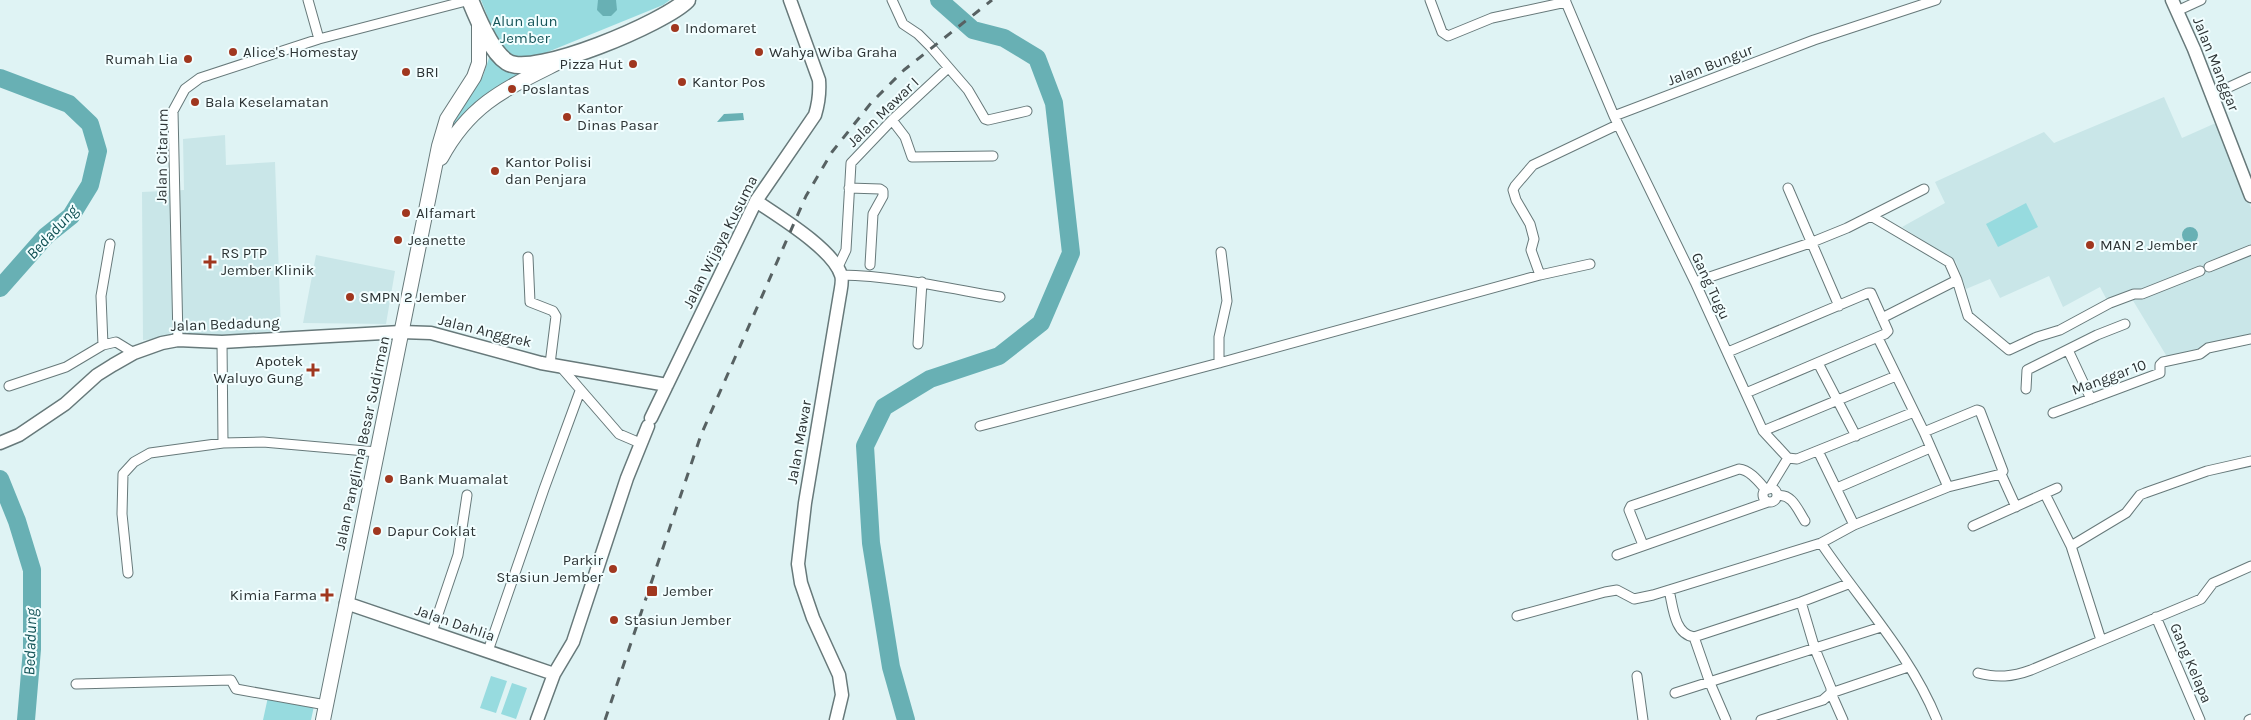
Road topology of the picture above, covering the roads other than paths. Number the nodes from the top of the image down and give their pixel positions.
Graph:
1 (308, 0) edge
2 (470, 0) edge
3 (688, 0) edge
4 (790, 0) edge
5 (892, 0) edge
6 (1430, 0) edge
7 (1936, 0) edge
8 (2201, 0) edge
9 (1565, 1) edge
10 (2174, 5) edge
11 (479, 22) junction
12 (319, 39) junction
13 (571, 56) junction
14 (948, 68) junction
15 (2251, 77) edge
16 (2212, 95) junction
17 (1027, 111) dead end
18 (892, 120) junction
19 (1616, 120) junction
20 (993, 156) dead end
21 (433, 172) junction
22 (849, 188) junction
23 (1788, 188) dead end
24 (1924, 188) dead end
25 (2251, 196) edge
26 (756, 201) junction
27 (1871, 216) junction
28 (1810, 243) junction
29 (110, 244) dead end
30 (2251, 250) edge
31 (1221, 252) dead end
32 (528, 257) dead end
33 (1590, 264) dead end
34 (870, 265) dead end
35 (2209, 267) dead end
36 (2200, 271) dead end
37 (839, 272) junction
38 (1540, 275) junction
39 (1957, 280) junction
40 (922, 282) junction
41 (1694, 282) junction
42 (1000, 297) dead end
43 (1839, 306) junction
44 (1882, 318) junction
45 (2125, 324) dead end
46 (402, 332) junction
47 (1878, 338) junction
48 (2251, 339) edge
49 (178, 340) junction
50 (222, 342) junction
51 (918, 344) dead end
52 (102, 346) junction
53 (2068, 350) junction
54 (1728, 352) junction
55 (134, 353) junction
56 (1818, 363) junction
57 (1219, 364) junction
58 (555, 365) junction
59 (1896, 376) junction
60 (667, 385) junction
61 (9, 386) dead end
62 (2026, 389) dead end
63 (580, 392) junction
64 (1746, 393) junction
65 (2091, 399) junction
66 (1837, 400) junction
67 (1914, 412) junction
68 (2053, 412) dead end
69 (980, 426) dead end
70 (1764, 431) junction
71 (1924, 432) junction
72 (1856, 436) junction
73 (0, 443) edge
74 (223, 443) junction
75 (640, 443) junction
76 (1930, 448) junction
77 (1818, 451) junction
78 (377, 452) junction
79 (1791, 459) junction
80 (2251, 460) edge
81 (2001, 474) junction
82 (1837, 488) junction
83 (1948, 488) junction
84 (2057, 488) dead end
85 (1768, 489) junction
86 (2045, 494) junction
87 (466, 495) dead end
88 (1777, 496) junction
89 (1768, 502) junction
90 (2016, 507) junction
91 (1805, 520) dead end
92 (1854, 525) junction
93 (1973, 526) dead end
94 (1824, 542) junction
95 (1643, 545) junction
96 (2071, 546) junction
97 (1617, 555) dead end
98 (2251, 566) edge
99 (128, 573) dead end
100 (1848, 584) junction
101 (1669, 590) junction
102 (1801, 602) junction
103 (346, 603) junction
104 (1517, 616) dead end
105 (2156, 617) junction
106 (1880, 627) junction
107 (432, 632) junction
108 (1694, 637) junction
109 (2101, 640) junction
110 (1815, 649) junction
111 (488, 651) junction
112 (1908, 667) junction
113 (554, 674) junction
114 (1978, 674) dead end
115 (1637, 676) dead end
116 (1710, 683) junction
117 (76, 684) dead end
118 (1675, 693) dead end
119 (1831, 694) junction
120 (326, 705) junction
121 (323, 720) edge
122 (537, 720) edge
123 (836, 720) edge
124 (1643, 720) edge
125 (1726, 720) edge
126 (1761, 720) edge
127 (1843, 720) edge
128 (1937, 720) edge
129 (2200, 720) edge

1 - 12 street
2 - 11 highway
2 - 12 street, Jalan Citarum
3 - 13 highway
4 - 26 street, Jalan Wijaya Kusuma
5 - 14 street
6 - 9 street
7 - 19 street, Jalan Bungur
8 - 10 street
9 - 19 street
10 - 16 street, Jalan Manggar
11 - 13 highway
11 - 21 main road, Jalan Panglima Besar Sudirman
12 - 49 street, Jalan Citarum
13 - 21 main road, Jalan Panglima Besar Sudirman
14 - 17 street
14 - 18 street, Jalan Mawar I
15 - 16 street
16 - 25 street, Jalan Manggar
18 - 20 street
18 - 22 street, Jalan Mawar I
19 - 38 street, Jalan Bungur
19 - 41 street, Gang Tugu
21 - 46 main road, Jalan Panglima Besar Sudirman
22 - 34 street
22 - 37 street, Jalan Mawar I
23 - 28 street
24 - 27 street
26 - 37 street
26 - 60 street, Jalan Wijaya Kusuma
27 - 28 street
27 - 39 street
28 - 41 street
28 - 43 street
29 - 52 street
30 - 35 street
31 - 57 street
32 - 58 street
33 - 38 street
36 - 39 street
37 - 40 street
37 - 123 street, Jalan Mawar
38 - 57 street
39 - 44 street
40 - 42 street
40 - 51 street
41 - 54 street, Gang Tugu
43 - 44 street
43 - 54 street
44 - 47 street
45 - 53 street
46 - 50 street, Jalan Bedadung
46 - 58 street, Jalan Anggrek
46 - 78 main road, Jalan Panglima Besar Sudirman
47 - 56 street
47 - 59 street
48 - 65 street, Manggar 10
49 - 50 street, Jalan Bedadung
49 - 55 street, Jalan Bedadung
50 - 74 street
52 - 55 street
52 - 61 street
53 - 62 street
53 - 65 street
54 - 64 street, Gang Tugu
55 - 73 street, Jalan Bedadung
56 - 64 street
56 - 66 street
57 - 69 street
58 - 60 street, Jalan Anggrek
58 - 63 street
59 - 66 street
59 - 67 street
60 - 75 street, Jalan Wijaya Kusuma
63 - 75 street
63 - 111 street
64 - 70 street, Gang Tugu
65 - 68 street, Manggar 10
66 - 70 street
66 - 72 street
67 - 71 street
67 - 72 street
70 - 79 street, Gang Tugu
71 - 76 street
71 - 81 street
72 - 77 street
74 - 78 street
74 - 99 street
75 - 113 street, Jalan Wijaya Kusuma
76 - 82 street
76 - 83 street
77 - 79 street
77 - 82 street
78 - 103 main road, Jalan Panglima Besar Sudirman
79 - 85 street
80 - 96 street
81 - 83 street
81 - 90 street
82 - 92 street
83 - 92 street
84 - 86 street
85 - 88 street
85 - 89 street
85 - 95 street
86 - 90 street
86 - 96 street
87 - 107 street
88 - 89 street
88 - 91 street
89 - 95 street
90 - 93 street
92 - 94 street
94 - 100 street
94 - 101 street
95 - 97 street
96 - 109 street
98 - 105 street
100 - 102 street
100 - 106 street
101 - 104 street
101 - 108 street
102 - 108 street
102 - 110 street
103 - 107 street, Jalan Dahlia
103 - 120 main road, Jalan Panglima Besar Sudirman
105 - 109 street
105 - 129 street, Gang Kelapa
106 - 110 street
106 - 112 street
107 - 111 street, Jalan Dahlia
108 - 116 street
109 - 114 street
110 - 116 street
110 - 119 street
111 - 113 street, Jalan Dahlia
112 - 119 street
112 - 128 street
113 - 122 street, Jalan Wijaya Kusuma
115 - 124 street
116 - 118 street
116 - 125 street
117 - 120 street
119 - 126 street
119 - 127 street
120 - 121 main road, Jalan Panglima Besar Sudirman

